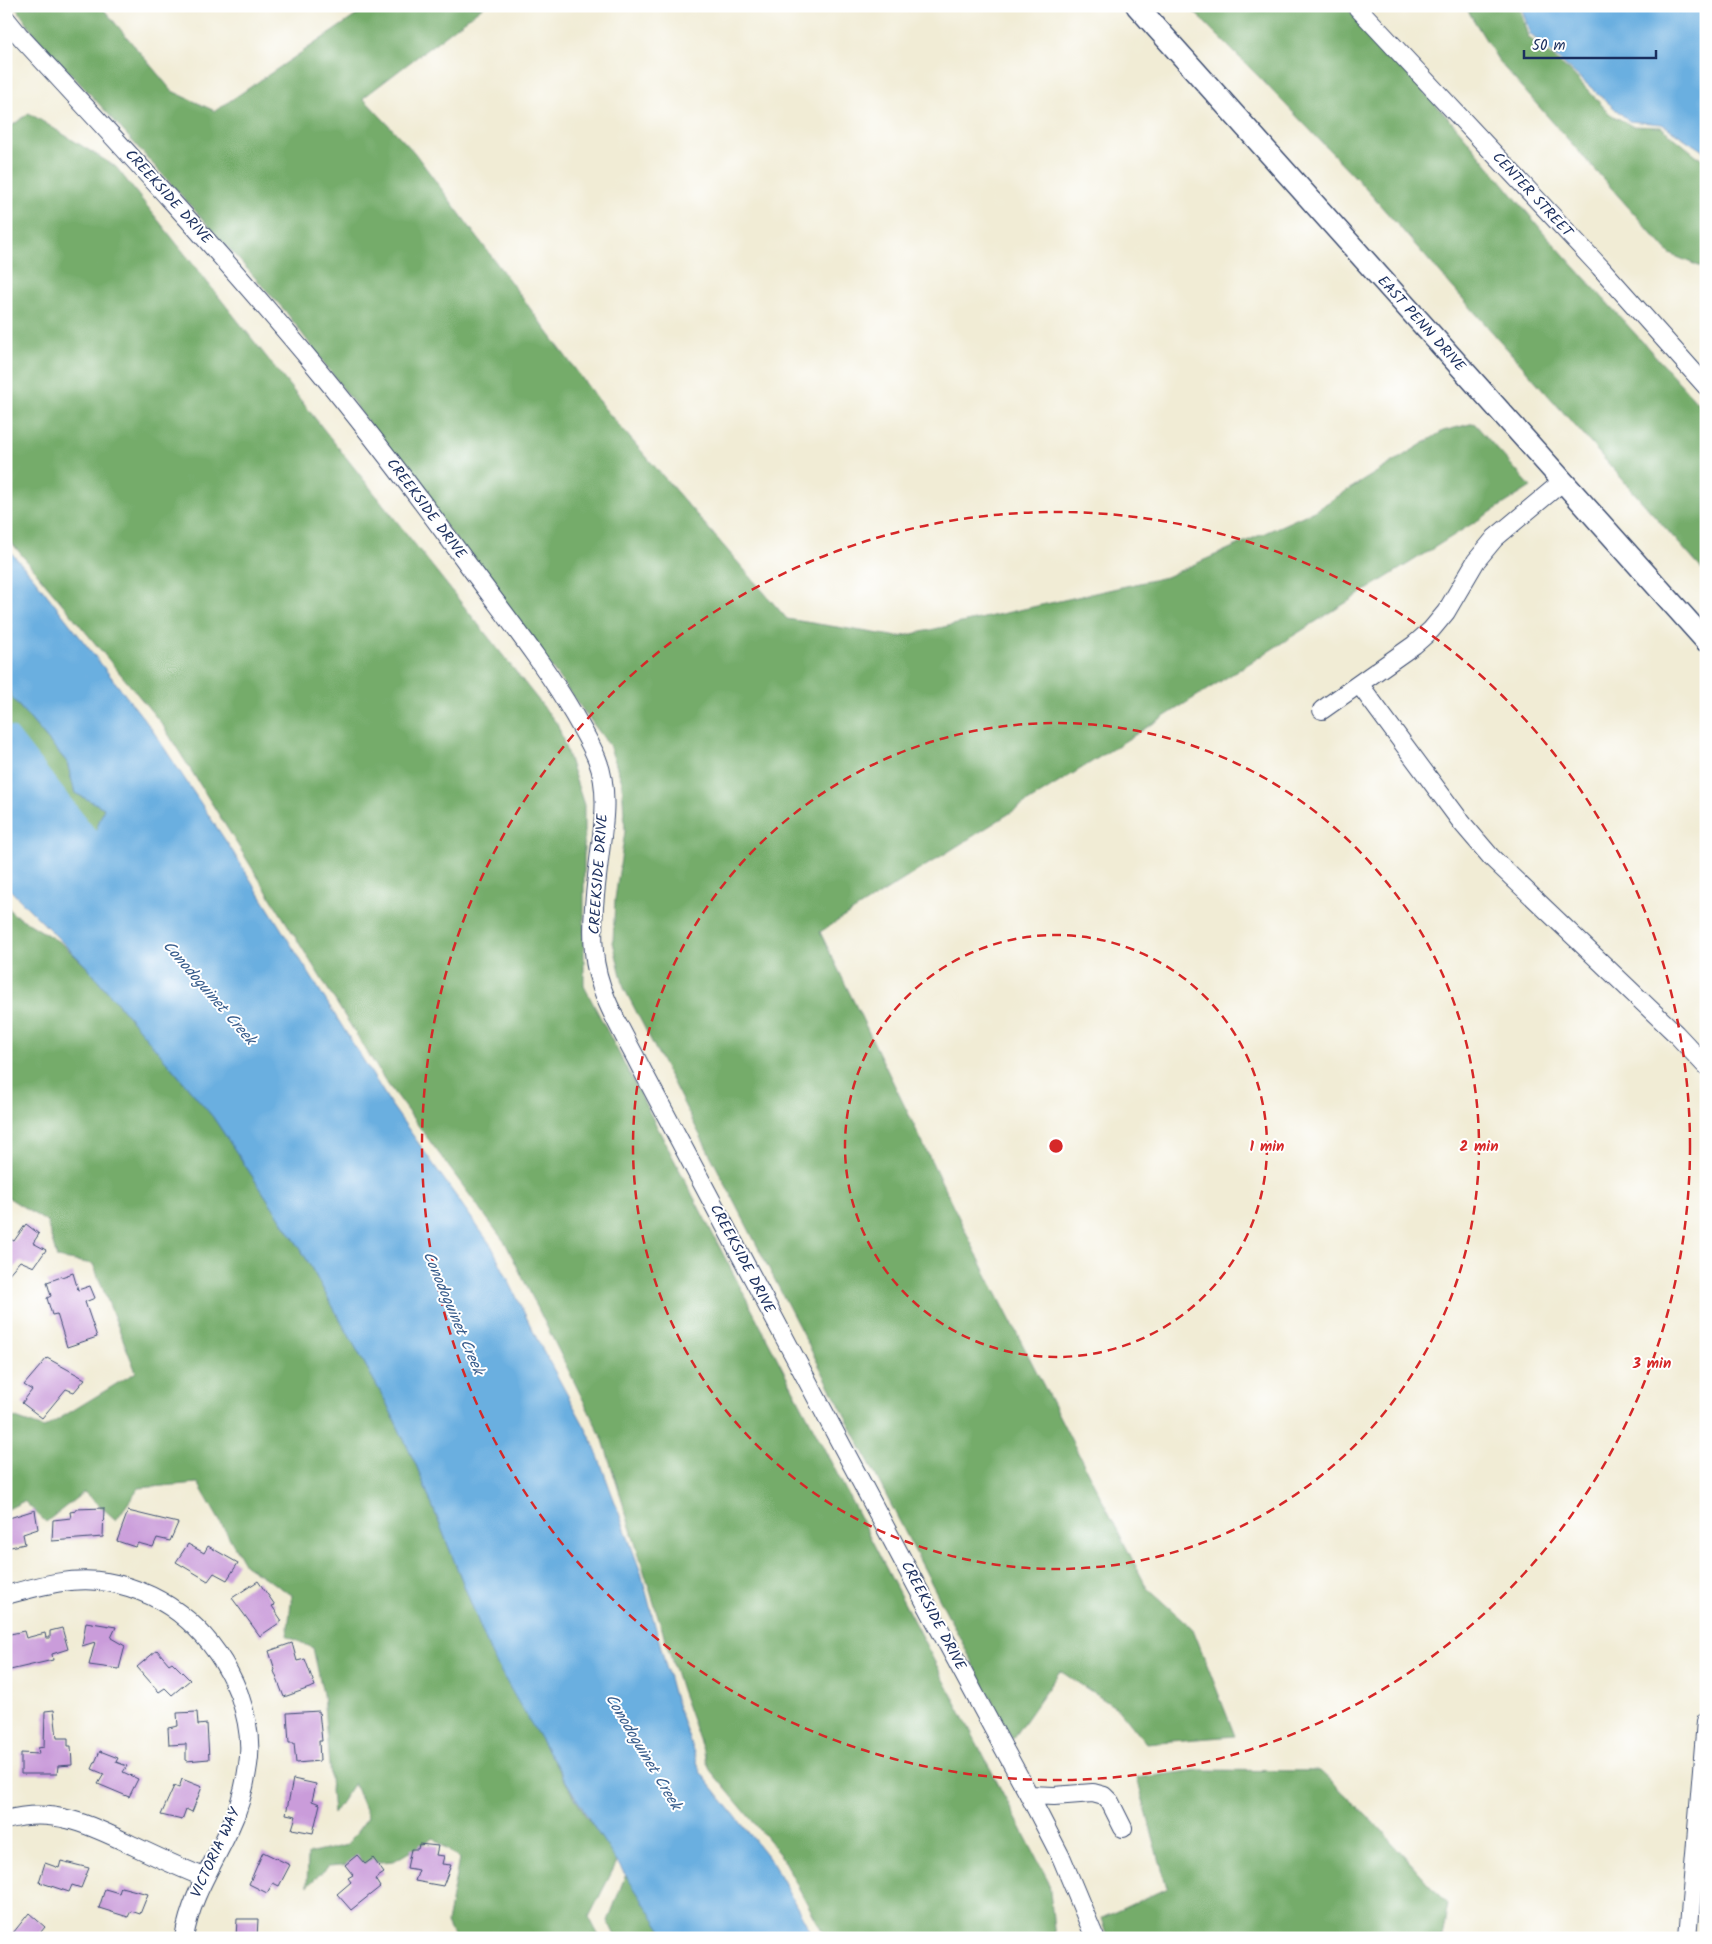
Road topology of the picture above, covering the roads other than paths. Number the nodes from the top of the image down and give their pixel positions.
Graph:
1 (1136, 6) edge
2 (1356, 6) edge
3 (6, 19) edge
4 (1706, 386) edge
5 (1562, 482) junction
6 (1706, 641) edge
7 (1359, 684) junction
8 (1322, 710) dead end
9 (1706, 1066) edge
10 (6, 1595) edge
11 (1706, 1722) edge
12 (1029, 1795) junction
13 (1702, 1806) edge
14 (6, 1820) edge
15 (1123, 1828) dead end
16 (204, 1877) junction
17 (184, 1938) edge
18 (1095, 1938) edge
19 (1688, 1938) edge

1 - 5 main road, EAST PENN DRIVE
2 - 4 street, CENTER STREET
3 - 12 street, CREEKSIDE DRIVE
5 - 6 main road, EAST PENN DRIVE
5 - 7 street
7 - 8 street
7 - 9 street
10 - 16 street, VICTORIA WAY
11 - 13 street
12 - 15 street
12 - 18 street, CREEKSIDE DRIVE
13 - 19 street
14 - 16 street
16 - 17 street, VICTORIA WAY

